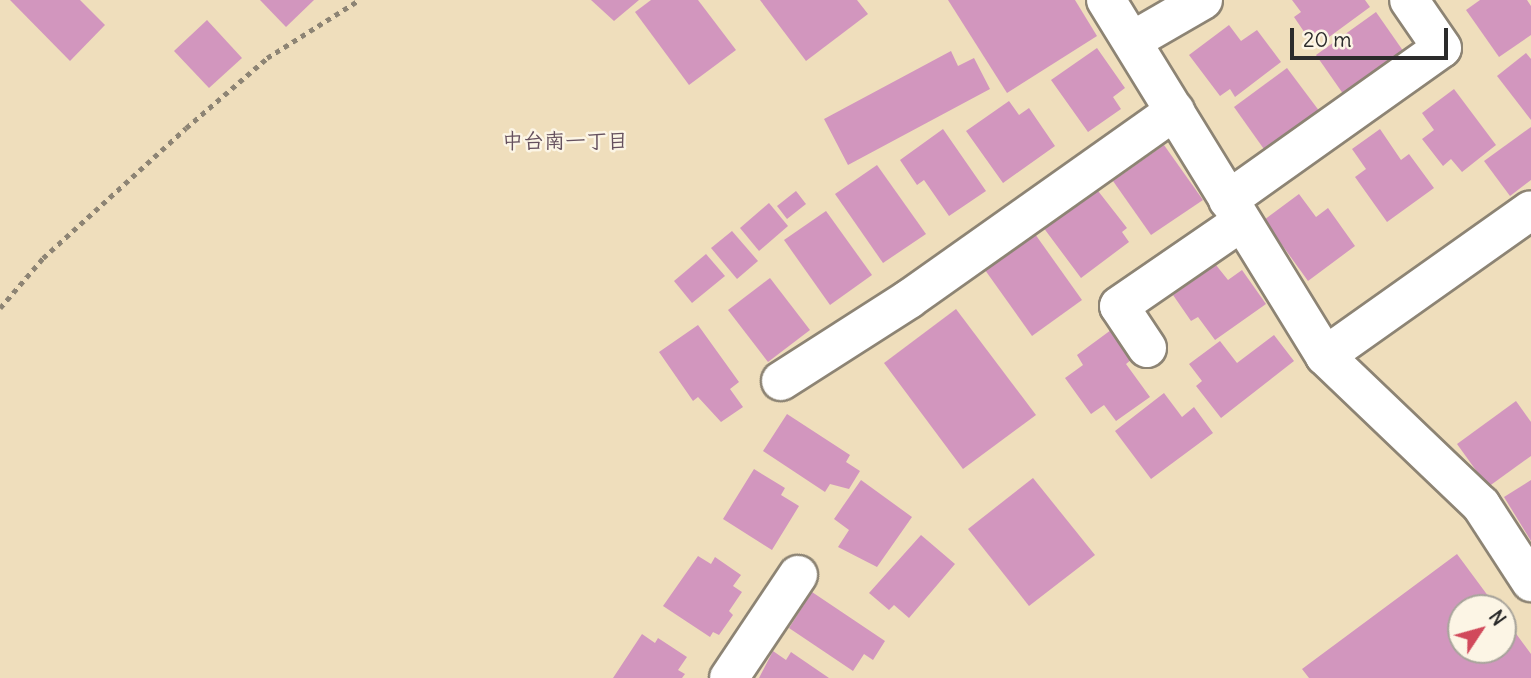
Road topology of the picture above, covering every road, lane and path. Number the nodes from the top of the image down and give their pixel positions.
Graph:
1 (359, 0) edge
2 (1106, 0) edge
3 (1203, 0) edge
4 (1409, 0) edge
5 (1132, 41) junction
6 (1175, 111) junction
7 (1531, 210) edge
8 (1235, 211) junction
9 (0, 308) edge
10 (1147, 348) dead end
11 (1325, 356) junction
12 (781, 381) dead end
13 (798, 575) dead end
14 (1531, 582) edge
15 (729, 678) edge

1 - 9 path
2 - 5 street
3 - 5 street
4 - 8 street
5 - 6 street
6 - 8 street
6 - 12 street
7 - 11 street
8 - 10 street
8 - 11 street
11 - 14 street
13 - 15 street

